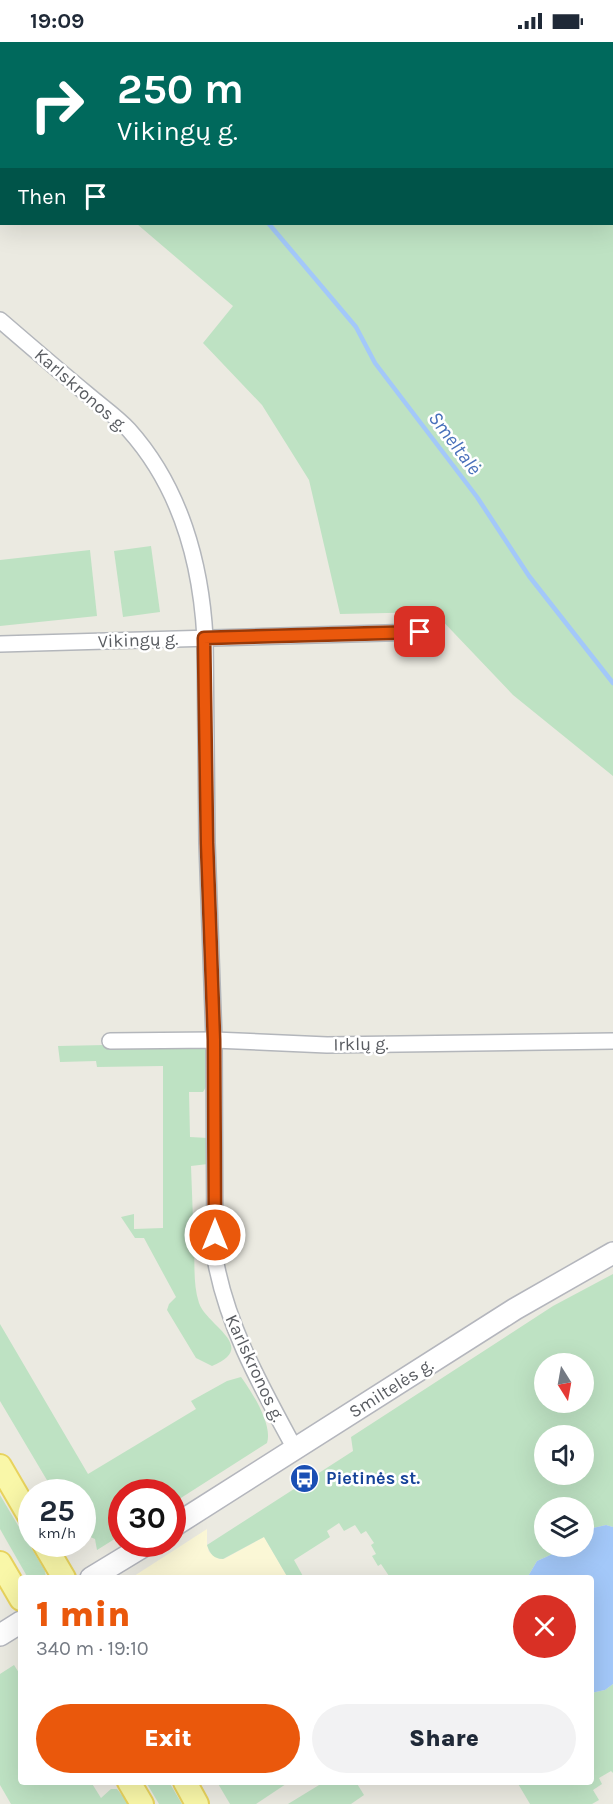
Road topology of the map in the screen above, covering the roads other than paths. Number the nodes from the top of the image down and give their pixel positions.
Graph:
1 (0, 320) edge
2 (420, 632) dead end
3 (204, 638) junction
4 (0, 644) edge
5 (214, 1040) junction
6 (110, 1041) dead end
7 (613, 1041) edge
8 (613, 1253) edge
9 (295, 1449) junction
10 (0, 1466) edge
11 (18, 1497) edge
12 (186, 1518) edge
13 (52, 1557) edge
14 (126, 1557) edge
15 (0, 1563) edge
16 (62, 1575) edge
17 (97, 1575) edge
18 (18, 1594) edge
19 (18, 1624) edge
20 (0, 1635) edge
21 (131, 1785) edge
22 (187, 1785) edge
23 (142, 1804) edge
24 (197, 1804) edge

1 - 3 street, Karlskronos g.
2 - 3 street, Vikingų g.
3 - 4 street, Vikingų g.
3 - 5 street, Karlskronos g.
5 - 6 street, Irklų g.
5 - 7 street, Irklų g.
5 - 9 street, Karlskronos g.
8 - 9 street, Smiltelės g.
9 - 12 street, Smiltelės g.
10 - 11 main road
13 - 16 main road
14 - 17 street
15 - 18 main road
19 - 20 street
21 - 23 main road
22 - 24 main road

